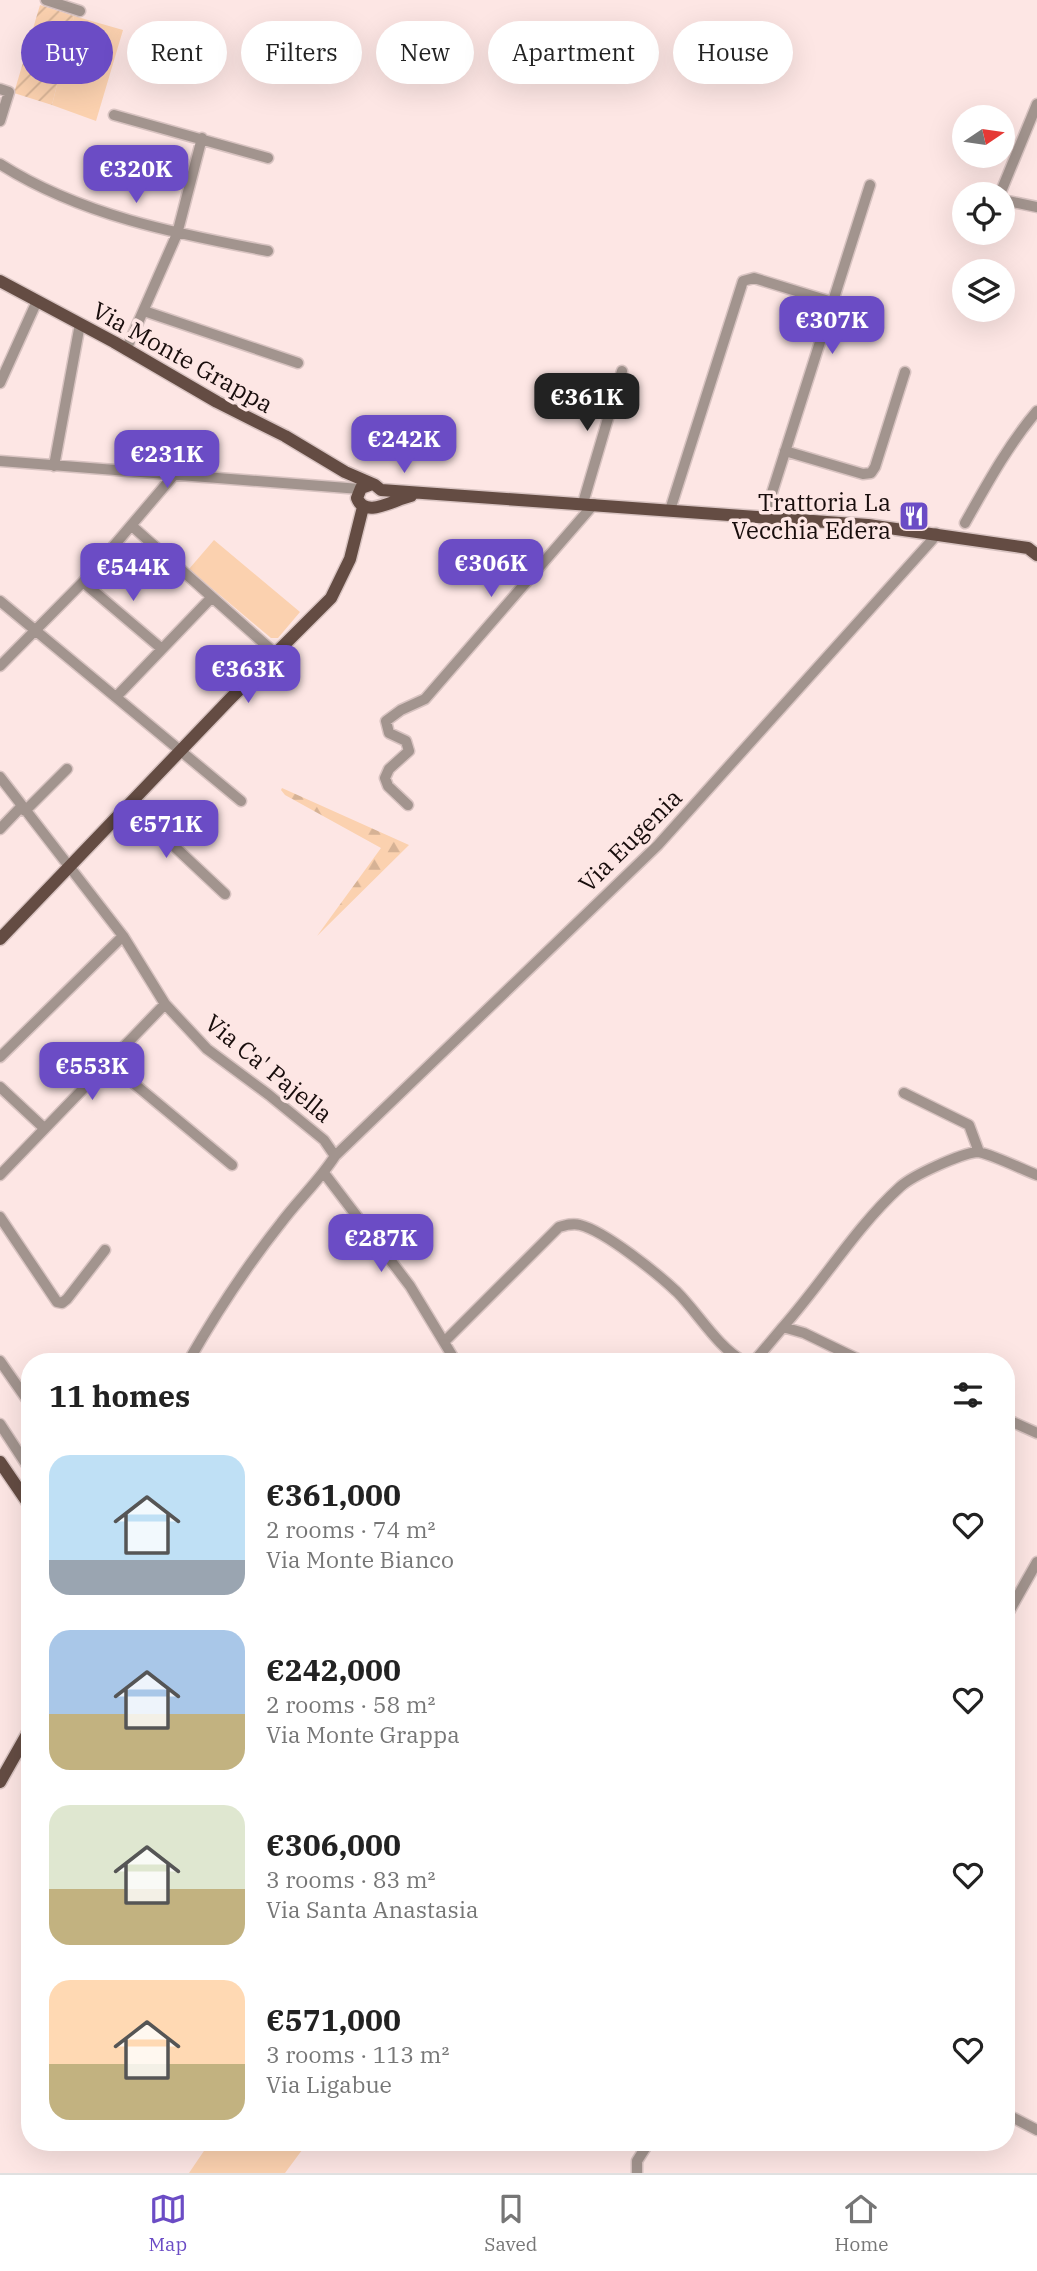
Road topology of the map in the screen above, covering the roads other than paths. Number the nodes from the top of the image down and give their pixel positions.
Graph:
1 (46, 0) edge
2 (80, 11) dead end
3 (0, 89) edge
4 (1037, 104) edge
5 (114, 115) dead end
6 (0, 121) edge
7 (202, 138) junction
8 (268, 159) dead end
9 (0, 164) edge
10 (1005, 182) edge
11 (870, 185) dead end
12 (1015, 202) edge
13 (1037, 207) edge
14 (177, 234) junction
15 (268, 251) dead end
16 (0, 281) edge
17 (37, 301) junction
18 (832, 302) junction
19 (144, 311) junction
20 (80, 324) junction
21 (126, 350) junction
22 (298, 363) dead end
23 (622, 371) dead end
24 (905, 372) dead end
25 (0, 383) edge
26 (1037, 411) edge
27 (785, 451) junction
28 (1, 464) edge
29 (54, 466) junction
30 (174, 475) junction
31 (369, 498) junction
32 (588, 504) junction
33 (670, 510) junction
34 (764, 518) junction
35 (965, 523) dead end
36 (132, 526) junction
37 (936, 533) junction
38 (1034, 550) edge
39 (83, 582) junction
40 (212, 597) junction
41 (0, 601) edge
42 (36, 630) junction
43 (162, 649) junction
44 (275, 654) junction
45 (0, 666) edge
46 (116, 697) junction
47 (180, 751) junction
48 (67, 769) dead end
49 (0, 777) edge
50 (241, 801) dead end
51 (129, 804) junction
52 (408, 805) dead end
53 (23, 809) junction
54 (0, 829) edge
55 (68, 866) junction
56 (225, 894) dead end
57 (123, 936) junction
58 (0, 939) edge
59 (165, 1004) junction
60 (0, 1057) edge
61 (108, 1062) junction
62 (0, 1087) edge
63 (904, 1093) dead end
64 (44, 1128) junction
65 (979, 1152) junction
66 (335, 1156) junction
67 (232, 1165) dead end
68 (324, 1173) junction
69 (0, 1175) edge
70 (1037, 1175) edge
71 (0, 1217) edge
72 (105, 1250) dead end
73 (783, 1326) junction
74 (444, 1342) junction
75 (193, 1353) edge
76 (451, 1353) edge
77 (732, 1353) edge
78 (762, 1353) edge
79 (845, 1353) edge
80 (0, 1361) edge
81 (21, 1391) edge
82 (0, 1423) edge
83 (1015, 1423) edge
84 (1037, 1433) edge
85 (21, 1453) edge
86 (0, 1462) edge
87 (21, 1493) edge
88 (1037, 1562) edge
89 (1015, 1601) edge
90 (21, 1745) edge
91 (0, 1782) edge
92 (1015, 2119) edge
93 (1037, 2130) edge
94 (643, 2151) edge
95 (637, 2173) edge

1 - 2 street
3 - 6 street
4 - 10 street
5 - 7 street
7 - 8 street
7 - 14 street
9 - 14 street
11 - 18 street
12 - 13 street
14 - 15 street
14 - 19 street
16 - 17 main road, Via Monte Grappa
17 - 20 main road, Via Monte Grappa
17 - 25 street
18 - 27 street
18 - 33 street
19 - 21 street
19 - 22 street
20 - 21 main road, Via Monte Grappa
20 - 29 street
21 - 31 main road, Via Monte Grappa
23 - 32 street
24 - 27 street
26 - 35 street
27 - 34 street
28 - 29 street
29 - 30 street
30 - 31 street
30 - 36 street
31 - 32 main road
31 - 44 main road
32 - 33 main road
32 - 52 street
33 - 34 main road
34 - 37 main road
36 - 39 street
36 - 40 street
37 - 38 main road
37 - 66 street, Via Eugenia
39 - 42 street
39 - 43 street
40 - 43 street
40 - 44 street
41 - 42 street
42 - 45 street
42 - 46 street
43 - 46 street
44 - 47 main road
46 - 47 street
47 - 50 street
47 - 51 main road
48 - 53 street
49 - 53 street, Via Ca' Pajella
51 - 55 main road
51 - 56 street
53 - 54 street
53 - 55 street, Via Ca' Pajella
55 - 57 street, Via Ca' Pajella
55 - 58 main road
57 - 59 street, Via Ca' Pajella
57 - 60 street
59 - 61 street
59 - 66 street, Via Ca' Pajella
61 - 64 street
61 - 67 street
62 - 64 street
63 - 65 street
64 - 69 street
65 - 70 street
65 - 73 street
66 - 68 street, Via Eugenia
68 - 74 street
68 - 75 street, Via Eugenia
71 - 72 street
73 - 78 street
73 - 79 street
74 - 76 street
74 - 77 street
80 - 81 street
82 - 85 street
83 - 84 street
86 - 87 main road
88 - 89 street
90 - 91 main road
92 - 93 street
94 - 95 street

